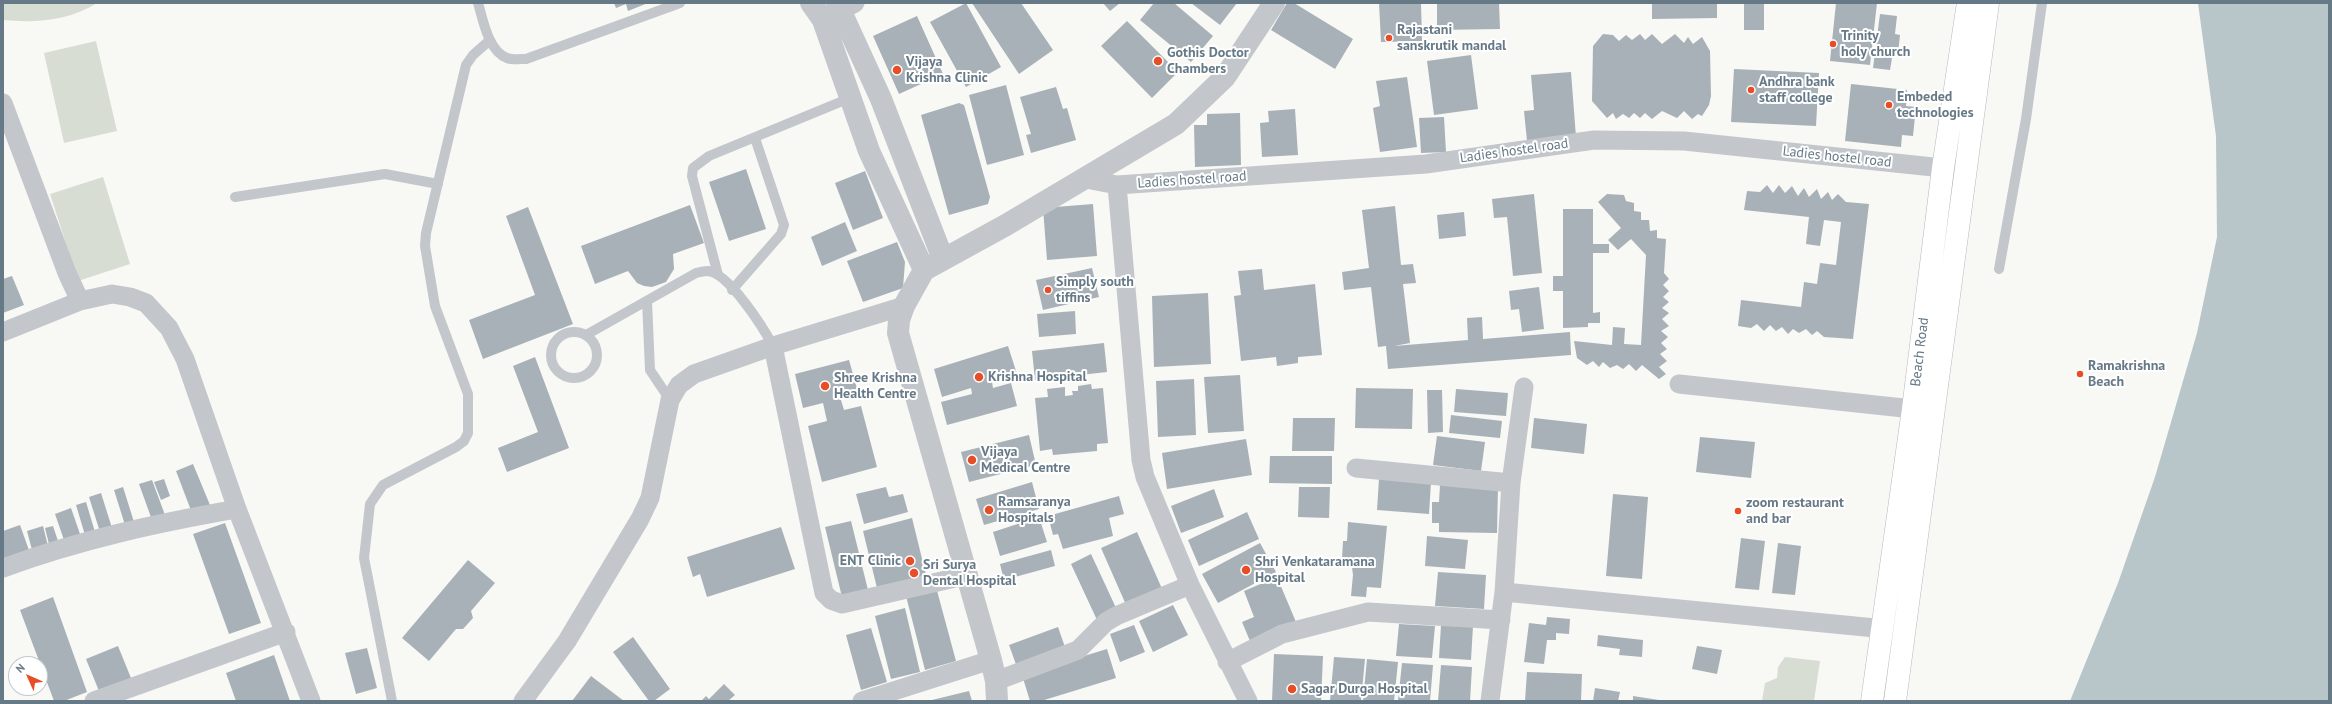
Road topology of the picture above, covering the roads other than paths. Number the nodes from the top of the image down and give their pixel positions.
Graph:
1 (478, 3) edge
2 (680, 3) edge
3 (1274, 3) edge
4 (1968, 3) edge
5 (1988, 3) edge
6 (2042, 3) edge
7 (834, 8) edge
8 (490, 40) junction
9 (850, 98) junction
10 (3, 103) edge
11 (755, 138) junction
12 (1943, 168) junction
13 (1086, 179) junction
14 (438, 184) junction
15 (1117, 185) junction
16 (235, 197) dead end
17 (943, 259) junction
18 (1999, 269) dead end
19 (924, 270) junction
20 (718, 275) junction
21 (732, 290) junction
22 (80, 301) junction
23 (647, 301) junction
24 (904, 306) junction
25 (3, 332) edge
26 (586, 335) junction
27 (773, 346) junction
28 (1679, 384) dead end
29 (1524, 387) dead end
30 (670, 400) junction
31 (1913, 409) junction
32 (1356, 468) dead end
33 (1511, 483) junction
34 (237, 509) junction
35 (3, 568) edge
36 (968, 575) junction
37 (1190, 585) junction
38 (1504, 592) junction
39 (1501, 620) junction
40 (1882, 630) junction
41 (1905, 630) junction
42 (286, 632) junction
43 (991, 660) junction
44 (1227, 662) junction
45 (996, 691) edge
46 (94, 701) edge
47 (311, 701) edge
48 (392, 701) edge
49 (523, 701) edge
50 (862, 701) edge
51 (1248, 701) edge
52 (1490, 701) edge
53 (1872, 701) edge
54 (1895, 701) edge

1 - 8 lane
2 - 8 lane
3 - 13 street
4 - 12 main road, Beach Road
5 - 41 main road, Beach Road
6 - 18 lane
7 - 9 street
7 - 17 street
8 - 14 lane
9 - 11 lane
9 - 19 street
10 - 22 street
11 - 20 lane
11 - 21 lane
12 - 15 street, Ladies hostel road
12 - 31 main road, Beach Road
13 - 15 street, Ladies hostel road
13 - 17 street
14 - 16 lane
14 - 48 lane
15 - 37 street
17 - 19 street
19 - 24 street
20 - 21 lane
20 - 23 lane
21 - 27 lane
22 - 25 street
22 - 34 street
23 - 26 lane
23 - 30 lane
24 - 27 street
24 - 36 street
26 - 26 lane
27 - 30 street
27 - 36 street
28 - 31 street
29 - 33 street
30 - 49 street
31 - 40 main road, Beach Road
32 - 33 street
33 - 38 street
34 - 35 street
34 - 42 street
36 - 43 street
37 - 44 street
37 - 45 street
38 - 39 street
38 - 40 street
39 - 44 street
39 - 52 street
40 - 41 street
40 - 53 main road, Beach Road
41 - 54 main road, Beach Road
42 - 46 street
42 - 47 street
43 - 45 street
43 - 50 street
44 - 51 street

